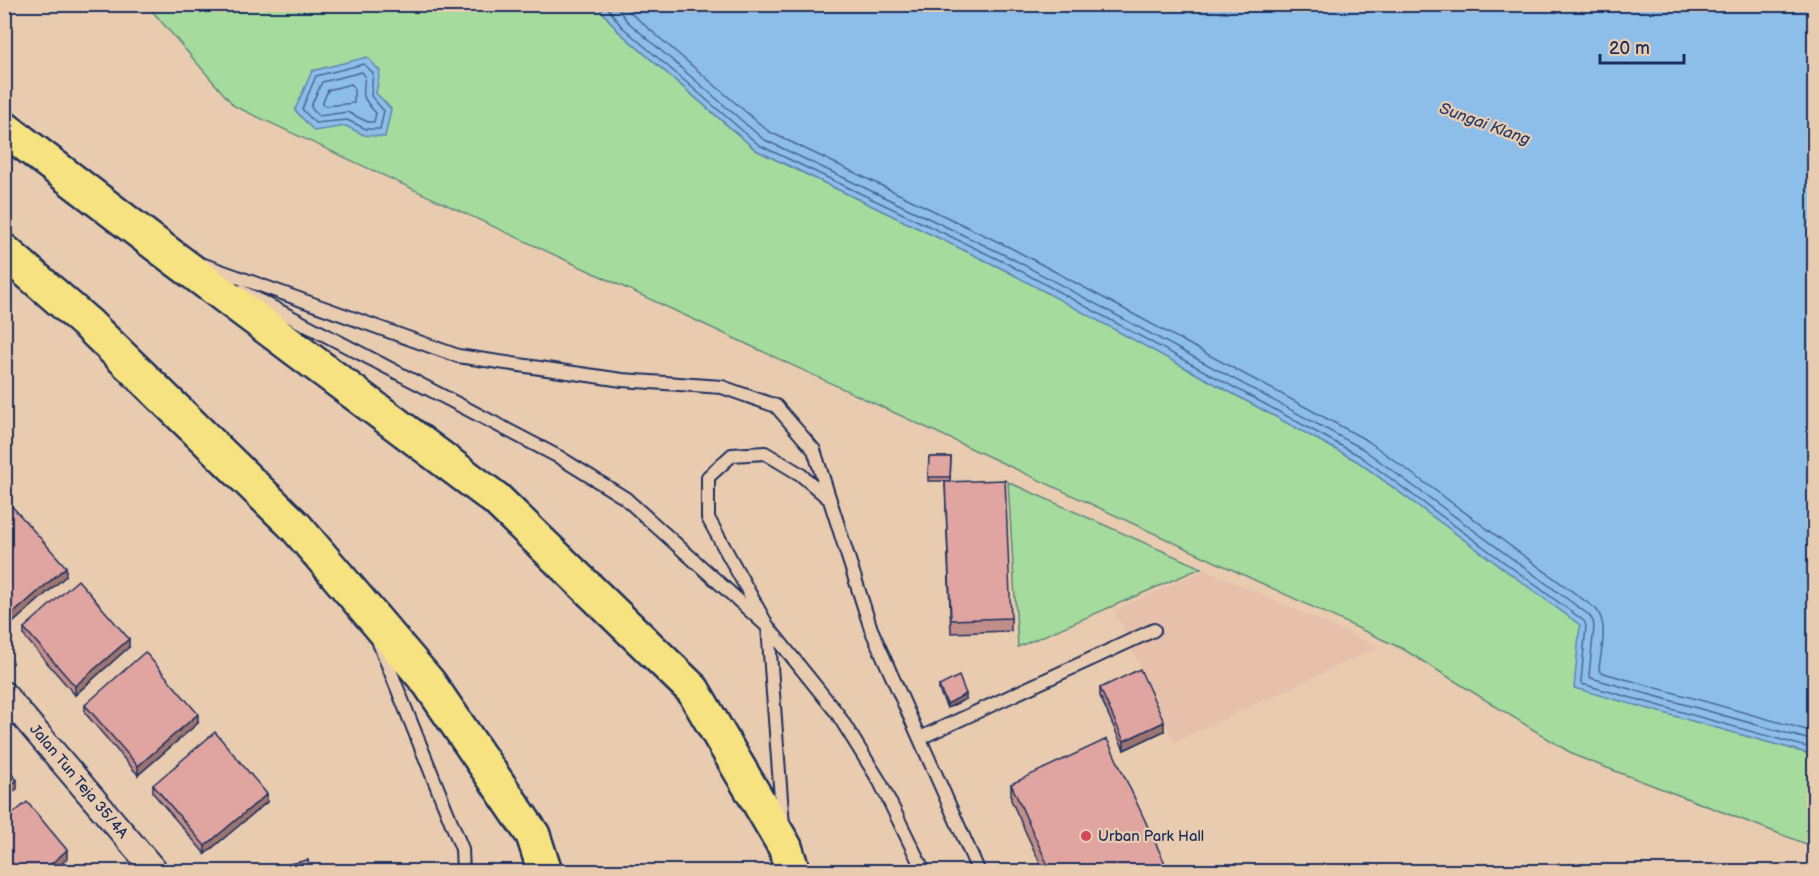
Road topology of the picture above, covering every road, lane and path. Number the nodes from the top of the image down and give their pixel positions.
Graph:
1 (4, 128) edge
2 (4, 251) edge
3 (166, 252) junction
4 (828, 499) junction
5 (365, 608) junction
6 (768, 627) junction
7 (1154, 630) dead end
8 (4, 694) edge
9 (920, 738) junction
10 (789, 859) edge
11 (153, 871) edge
12 (464, 872) edge
13 (545, 872) edge
14 (924, 872) edge
15 (979, 872) edge

1 - 3 highway
2 - 5 highway
3 - 4 lane
3 - 6 lane
3 - 10 highway
4 - 6 lane
4 - 9 lane
5 - 12 lane
5 - 13 highway
6 - 10 lane
6 - 14 lane
7 - 9 lane
8 - 11 street, Jalan Tun Teja 35/4A
9 - 15 lane

